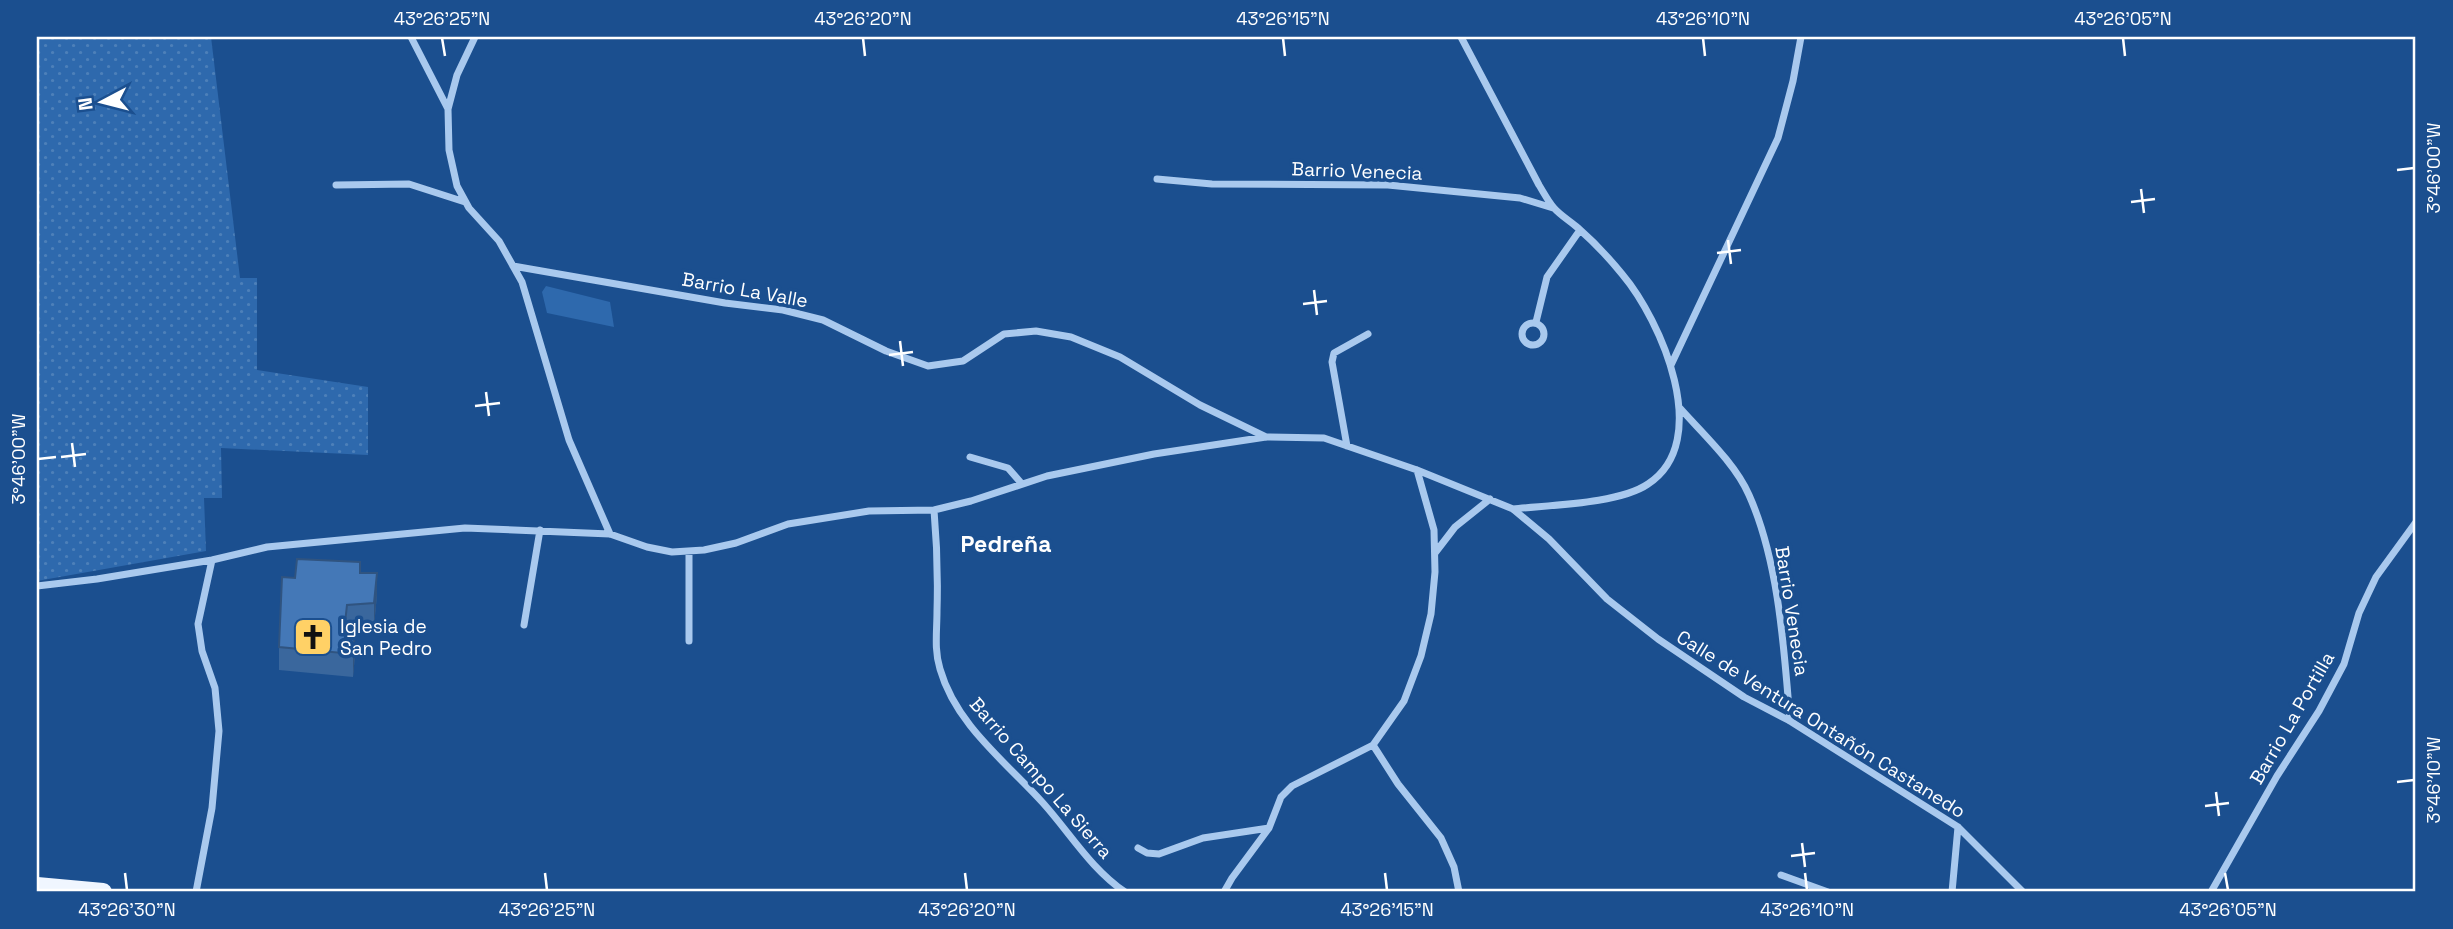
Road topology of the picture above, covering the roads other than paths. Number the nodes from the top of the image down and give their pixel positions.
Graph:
1 (411, 37) edge
2 (475, 37) edge
3 (1461, 37) edge
4 (1801, 37) edge
5 (448, 109) junction
6 (1157, 179) dead end
7 (336, 186) dead end
8 (466, 202) junction
9 (1554, 208) junction
10 (1580, 230) junction
11 (513, 266) junction
12 (1536, 322) dead end
13 (1368, 334) dead end
14 (1671, 365) junction
15 (1679, 407) junction
16 (1266, 437) junction
17 (1347, 446) junction
18 (970, 457) dead end
19 (1417, 470) junction
20 (1022, 484) junction
21 (1490, 499) junction
22 (1513, 509) junction
23 (934, 510) junction
24 (2416, 522) edge
25 (540, 530) junction
26 (610, 534) junction
27 (689, 551) junction
28 (1435, 553) junction
29 (212, 560) junction
30 (37, 586) edge
31 (524, 625) dead end
32 (689, 641) dead end
33 (1790, 721) junction
34 (1373, 744) junction
35 (1958, 827) junction
36 (1269, 828) junction
37 (1138, 848) dead end
38 (1781, 875) dead end
39 (46, 889) edge
40 (103, 892) edge
41 (197, 892) edge
42 (1125, 892) edge
43 (1224, 892) edge
44 (1459, 892) edge
45 (1828, 892) edge
46 (1952, 892) edge
47 (2023, 892) edge
48 (2211, 892) edge

1 - 5 street
2 - 5 street
3 - 9 street, Barrio Venecia
4 - 14 street
5 - 8 street
6 - 9 street, Barrio Venecia
7 - 8 street
8 - 11 street
9 - 10 street, Barrio Venecia
10 - 12 street
10 - 14 street, Barrio Venecia
11 - 16 street, Barrio La Valle
11 - 26 street
13 - 17 street
14 - 15 street, Barrio Venecia
15 - 22 street, Barrio Venecia
15 - 33 street, Barrio Venecia
16 - 17 street, Calle de Ventura Ontañón Castanedo
16 - 20 street, Calle de Ventura Ontañón Castanedo
17 - 19 street, Calle de Ventura Ontañón Castanedo
18 - 20 street
19 - 21 street, Calle de Ventura Ontañón Castanedo
19 - 28 street
20 - 23 street, Calle de Ventura Ontañón Castanedo
21 - 22 street, Calle de Ventura Ontañón Castanedo
21 - 28 street
22 - 33 street, Calle de Ventura Ontañón Castanedo
23 - 27 street, Calle de Ventura Ontañón Castanedo
23 - 42 street, Barrio Campo La Sierra
24 - 48 street, Barrio La Portilla
25 - 26 street, Calle de Ventura Ontañón Castanedo
25 - 29 street, Calle de Ventura Ontañón Castanedo
25 - 31 street
26 - 27 street, Calle de Ventura Ontañón Castanedo
27 - 32 street
28 - 34 street
29 - 30 street, Calle de Ventura Ontañón Castanedo
29 - 41 street
33 - 35 street, Calle de Ventura Ontañón Castanedo
34 - 36 street
34 - 44 street
35 - 46 street
35 - 47 street, Calle de Ventura Ontañón Castanedo
36 - 37 street, Barrio Campo La Sierra
36 - 43 street
38 - 45 street
39 - 40 main road

